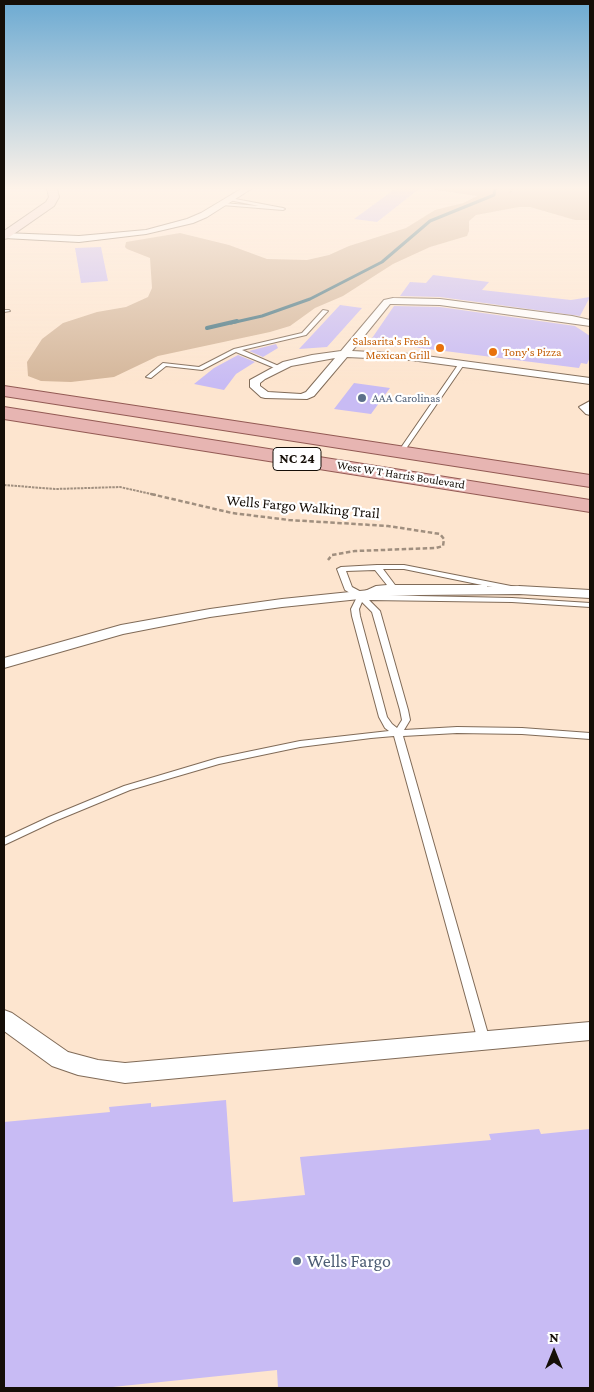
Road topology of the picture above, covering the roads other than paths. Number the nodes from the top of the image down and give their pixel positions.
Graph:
1 (325, 311) dead end
2 (572, 318) junction
3 (590, 318) edge
4 (590, 323) edge
5 (236, 350) junction
6 (344, 354) junction
7 (462, 363) junction
8 (279, 368) junction
9 (149, 377) dead end
10 (590, 380) edge
11 (4, 391) edge
12 (590, 404) edge
13 (590, 412) edge
14 (4, 413) edge
15 (401, 452) junction
16 (590, 481) edge
17 (590, 506) edge
18 (377, 567) junction
19 (393, 587) junction
20 (519, 590) junction
21 (586, 594) edge
22 (361, 596) junction
23 (590, 605) edge
24 (4, 663) edge
25 (398, 733) junction
26 (590, 736) edge
27 (4, 842) edge
28 (4, 1019) edge
29 (590, 1031) edge
30 (484, 1041) junction

1 - 5 lane
2 - 3 street
2 - 4 street
2 - 6 street
5 - 8 lane
5 - 9 lane
6 - 7 street
6 - 8 street
6 - 8 street
7 - 10 street
7 - 15 lane
11 - 15 main road, West W T Harris Boulevard / NC 24
12 - 13 street
14 - 17 main road, West W T Harris Boulevard / NC 24
15 - 16 main road, West W T Harris Boulevard / NC 24
18 - 19 lane
18 - 20 lane
18 - 22 lane
19 - 20 lane
19 - 22 lane
20 - 21 street
20 - 22 street
22 - 23 lane
22 - 24 street
22 - 25 lane
22 - 25 lane
25 - 26 lane
25 - 27 lane
25 - 30 lane
28 - 30 street
29 - 30 street

